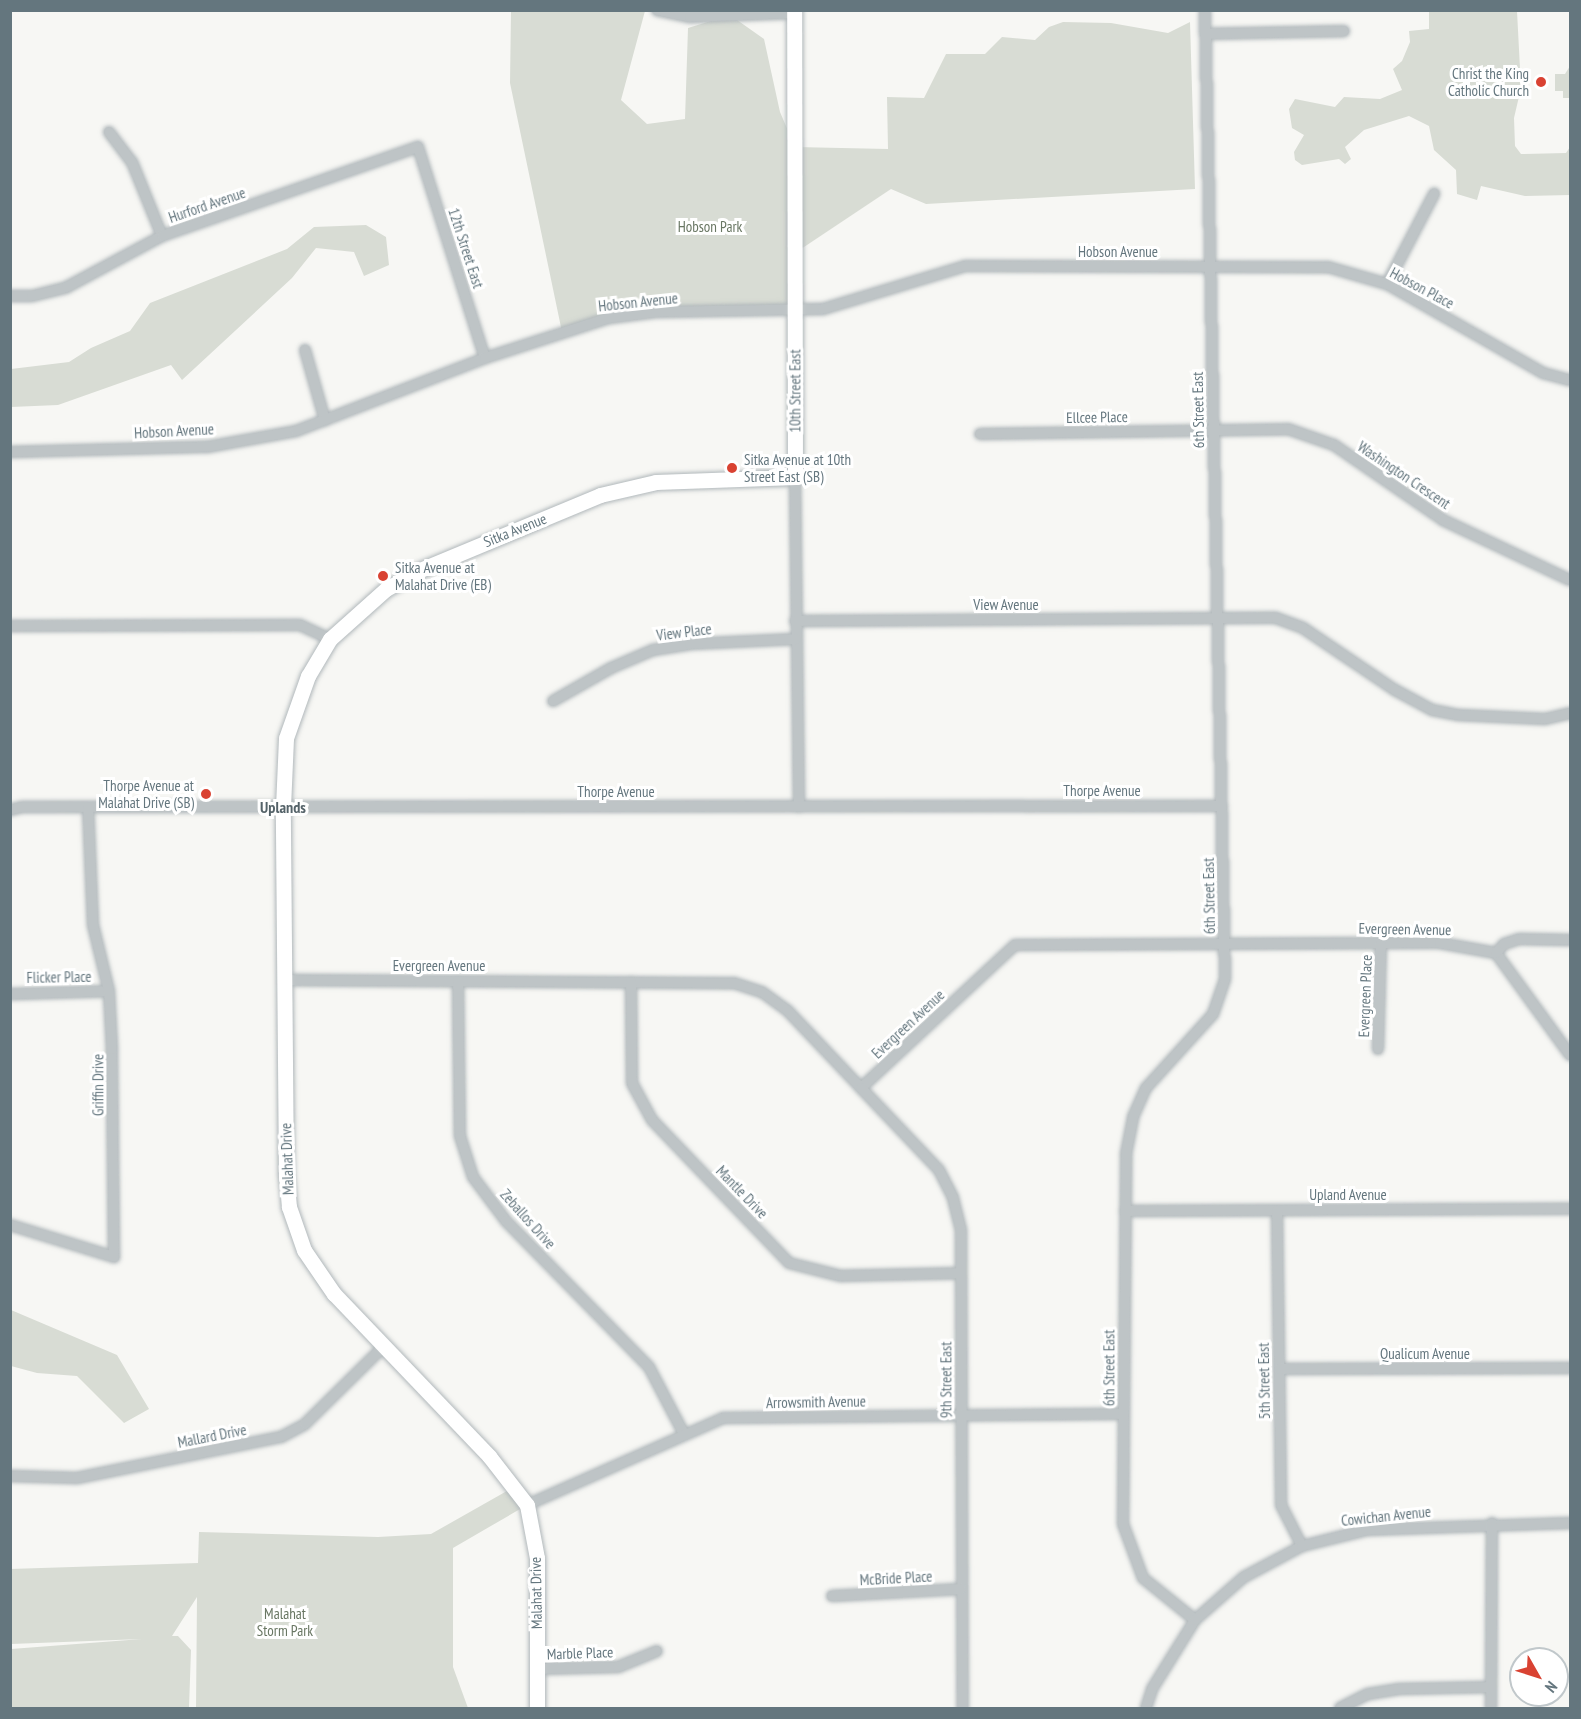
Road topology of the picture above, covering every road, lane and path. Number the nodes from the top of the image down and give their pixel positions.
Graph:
1 (657, 10) edge
2 (1205, 10) edge
3 (794, 12) edge
4 (1344, 31) dead end
5 (1205, 34) junction
6 (109, 132) dead end
7 (418, 147) joint
8 (1434, 194) dead end
9 (162, 236) junction
10 (1210, 268) junction
11 (1387, 284) junction
12 (10, 296) edge
13 (795, 311) junction
14 (305, 350) dead end
15 (485, 358) junction
16 (1570, 380) edge
17 (324, 420) junction
18 (1214, 430) junction
19 (980, 434) dead end
20 (10, 452) edge
21 (795, 477) junction
22 (1570, 580) edge
23 (1218, 619) junction
24 (795, 621) junction
25 (10, 626) edge
26 (330, 639) junction
27 (796, 639) junction
28 (553, 701) dead end
29 (1570, 713) edge
30 (1222, 806) junction
31 (88, 807) junction
32 (283, 807) junction
33 (799, 807) junction
34 (10, 810) edge
35 (1570, 940) edge
36 (1225, 942) junction
37 (1381, 943) junction
38 (1496, 953) junction
39 (285, 980) junction
40 (458, 981) junction
41 (631, 982) junction
42 (109, 992) junction
43 (10, 994) edge
44 (1378, 1049) dead end
45 (1570, 1055) edge
46 (861, 1088) junction
47 (1570, 1209) edge
48 (1125, 1211) junction
49 (1277, 1211) junction
50 (10, 1225) edge
51 (961, 1273) junction
52 (385, 1345) junction
53 (1570, 1368) edge
54 (1279, 1369) junction
55 (1124, 1414) junction
56 (961, 1416) junction
57 (684, 1434) junction
58 (10, 1476) edge
59 (527, 1505) junction
60 (1492, 1522) junction
61 (1570, 1523) edge
62 (1302, 1546) junction
63 (961, 1589) junction
64 (832, 1596) dead end
65 (1195, 1620) junction
66 (657, 1652) dead end
67 (537, 1669) junction
68 (1491, 1687) junction
69 (537, 1708) edge
70 (963, 1708) edge
71 (1146, 1708) edge
72 (1340, 1708) edge
73 (1491, 1708) edge

1 - 3 street
2 - 5 street, 6th Street East
3 - 13 street, 10th Street East
4 - 5 street
5 - 10 street, 6th Street East
6 - 9 street
7 - 9 street, Hurford Avenue
7 - 15 street, 12th Street East
8 - 11 street
9 - 12 street, Hurford Avenue
10 - 11 street, Hobson Place
10 - 13 street, Hobson Avenue
10 - 18 street, 6th Street East
11 - 16 street, Hobson Place
13 - 15 street, Hobson Avenue
13 - 21 street, 10th Street East
14 - 17 street
15 - 17 street, Hobson Avenue
17 - 20 street, Hobson Avenue
18 - 19 street, Ellcee Place
18 - 22 street, Washington Crescent
18 - 23 street, 6th Street East
21 - 24 street, 10th Street East
21 - 26 street, Sitka Avenue
23 - 24 street, View Avenue
23 - 29 street
23 - 30 street, 6th Street East
24 - 27 street, 10th Street East
25 - 26 street
26 - 32 street, Malahat Drive
27 - 28 street, View Place
27 - 33 street, 10th Street East
30 - 33 street, Thorpe Avenue
30 - 36 street, 6th Street East
31 - 32 street, Thorpe Avenue
31 - 34 street, Thorpe Avenue
31 - 42 street, Griffin Drive
32 - 33 street, Thorpe Avenue
32 - 39 street, Malahat Drive
35 - 38 street
36 - 37 street, Evergreen Avenue
36 - 46 street, Evergreen Avenue
36 - 48 street, 6th Street East
37 - 38 street, Evergreen Avenue
37 - 44 street, Evergreen Place
38 - 45 street
39 - 40 street, Evergreen Avenue
39 - 52 street, Malahat Drive
40 - 41 street, Evergreen Avenue
40 - 57 street, Zeballos Drive
41 - 46 street, Evergreen Avenue
41 - 51 street, Mantle Drive
42 - 43 street, Flicker Place
42 - 50 street, Griffin Drive
46 - 51 street, 9th Street East
47 - 49 street, Upland Avenue
48 - 49 street, Upland Avenue
48 - 55 street, 6th Street East
49 - 54 street, 5th Street East
51 - 56 street, 9th Street East
52 - 58 street, Mallard Drive
52 - 59 street, Malahat Drive
53 - 54 street, Qualicum Avenue
54 - 62 street, 5th Street East
55 - 56 street, Arrowsmith Avenue
55 - 65 street, 6th Street East
56 - 57 street, Arrowsmith Avenue
56 - 63 street, 9th Street East
57 - 59 street, Arrowsmith Avenue
59 - 67 street, Malahat Drive
60 - 61 street, Cowichan Avenue
60 - 62 street, Cowichan Avenue
60 - 68 street
62 - 65 street, Cowichan Avenue
63 - 64 street, McBride Place
63 - 70 street, 9th Street East
65 - 71 street
66 - 67 street, Marble Place
67 - 69 street, Malahat Drive
68 - 72 street
68 - 73 street

